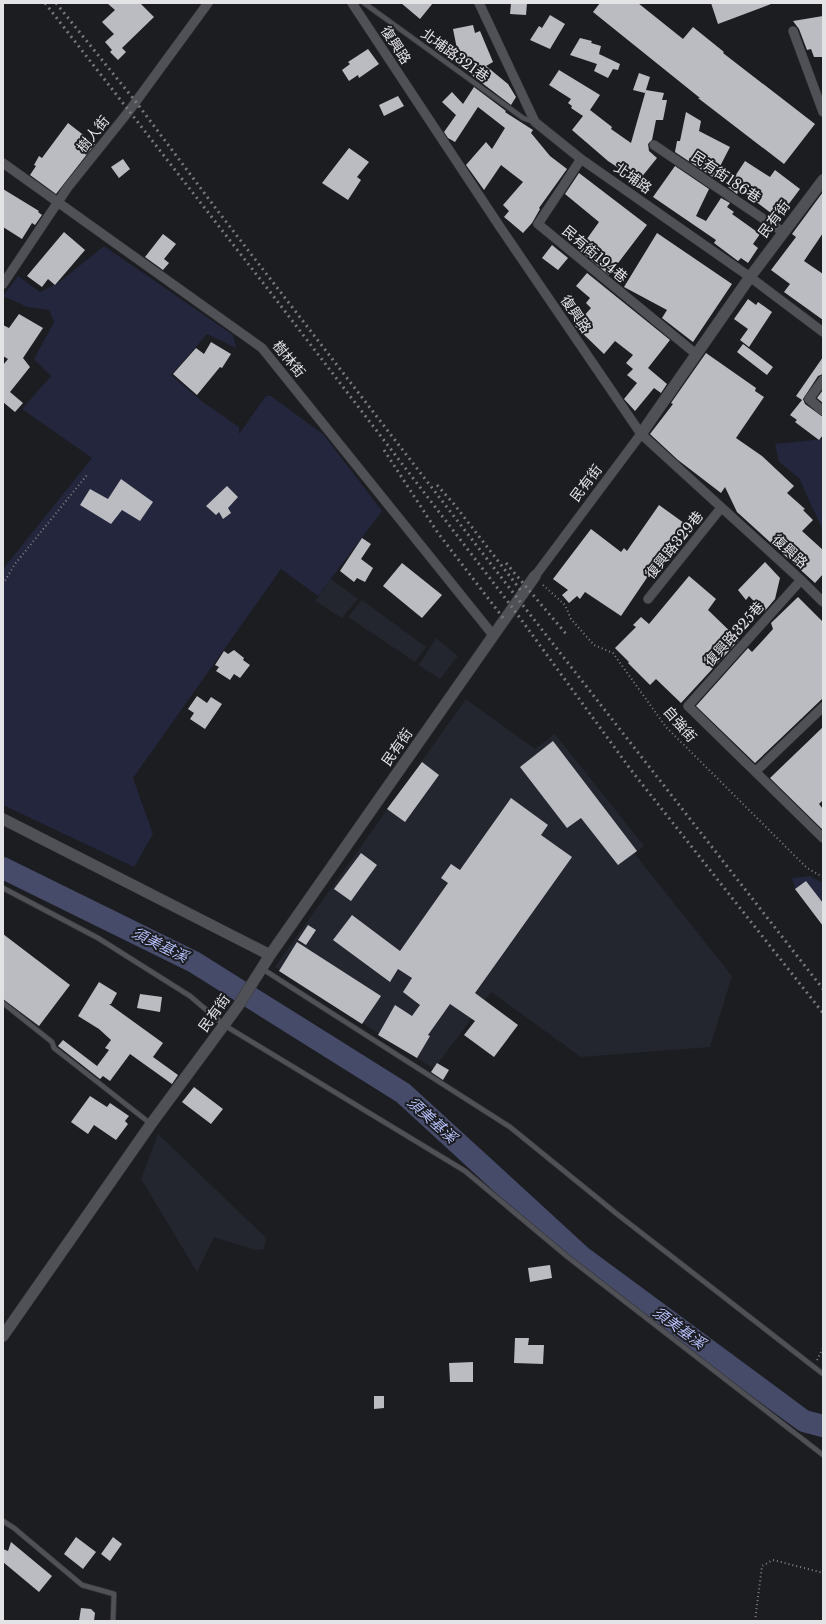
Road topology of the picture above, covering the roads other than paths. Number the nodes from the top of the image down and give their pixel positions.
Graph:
1 (208, 3) edge
2 (352, 3) edge
3 (364, 3) edge
4 (479, 3) edge
5 (793, 31) dead end
6 (823, 112) edge
7 (535, 122) junction
8 (654, 146) dead end
9 (581, 159) junction
10 (3, 163) edge
11 (823, 180) edge
12 (60, 202) junction
13 (783, 232) junction
14 (750, 277) junction
15 (3, 284) edge
16 (823, 332) edge
17 (696, 354) junction
18 (823, 380) edge
19 (823, 411) edge
20 (641, 434) junction
21 (721, 508) junction
22 (535, 576) joint
23 (801, 580) junction
24 (648, 599) dead end
25 (823, 602) edge
26 (493, 635) junction
27 (823, 707) edge
28 (756, 771) junction
29 (3, 819) edge
30 (823, 838) edge
31 (3, 888) edge
32 (270, 955) junction
33 (262, 968) junction
34 (3, 1003) edge
35 (224, 1025) junction
36 (151, 1124) junction
37 (3, 1336) edge
38 (823, 1374) edge
39 (823, 1455) edge
40 (3, 1520) edge
41 (113, 1621) edge

1 - 12 street, 樹人街
2 - 20 street, 復興路
3 - 7 lane, 北埔路321巷
4 - 7 street, 北埔路
5 - 6 street
7 - 9 street, 北埔路
8 - 13 street, 民有街186巷
9 - 14 street, 北埔路
9 - 17 street, 民有街194巷
10 - 12 street, 樹林街
11 - 13 street, 民有街
12 - 15 street, 樹人街
12 - 26 street, 樹林街
13 - 14 street, 民有街
14 - 16 street, 北埔路
14 - 17 street, 民有街
17 - 20 street, 民有街
18 - 19 street
20 - 21 street, 復興路
20 - 22 street, 民有街
21 - 23 street, 復興路
21 - 24 street, 復興路329巷
22 - 26 street, 民有街
23 - 25 street, 復興路
23 - 28 street, 復興路325巷
26 - 32 street, 民有街
27 - 28 street
28 - 30 street
29 - 32 street
31 - 35 lane
32 - 33 street, 民有街
33 - 35 street, 民有街
33 - 38 lane
34 - 36 lane
35 - 36 street, 民有街
35 - 39 lane
36 - 37 street, 民有街
40 - 41 lane

